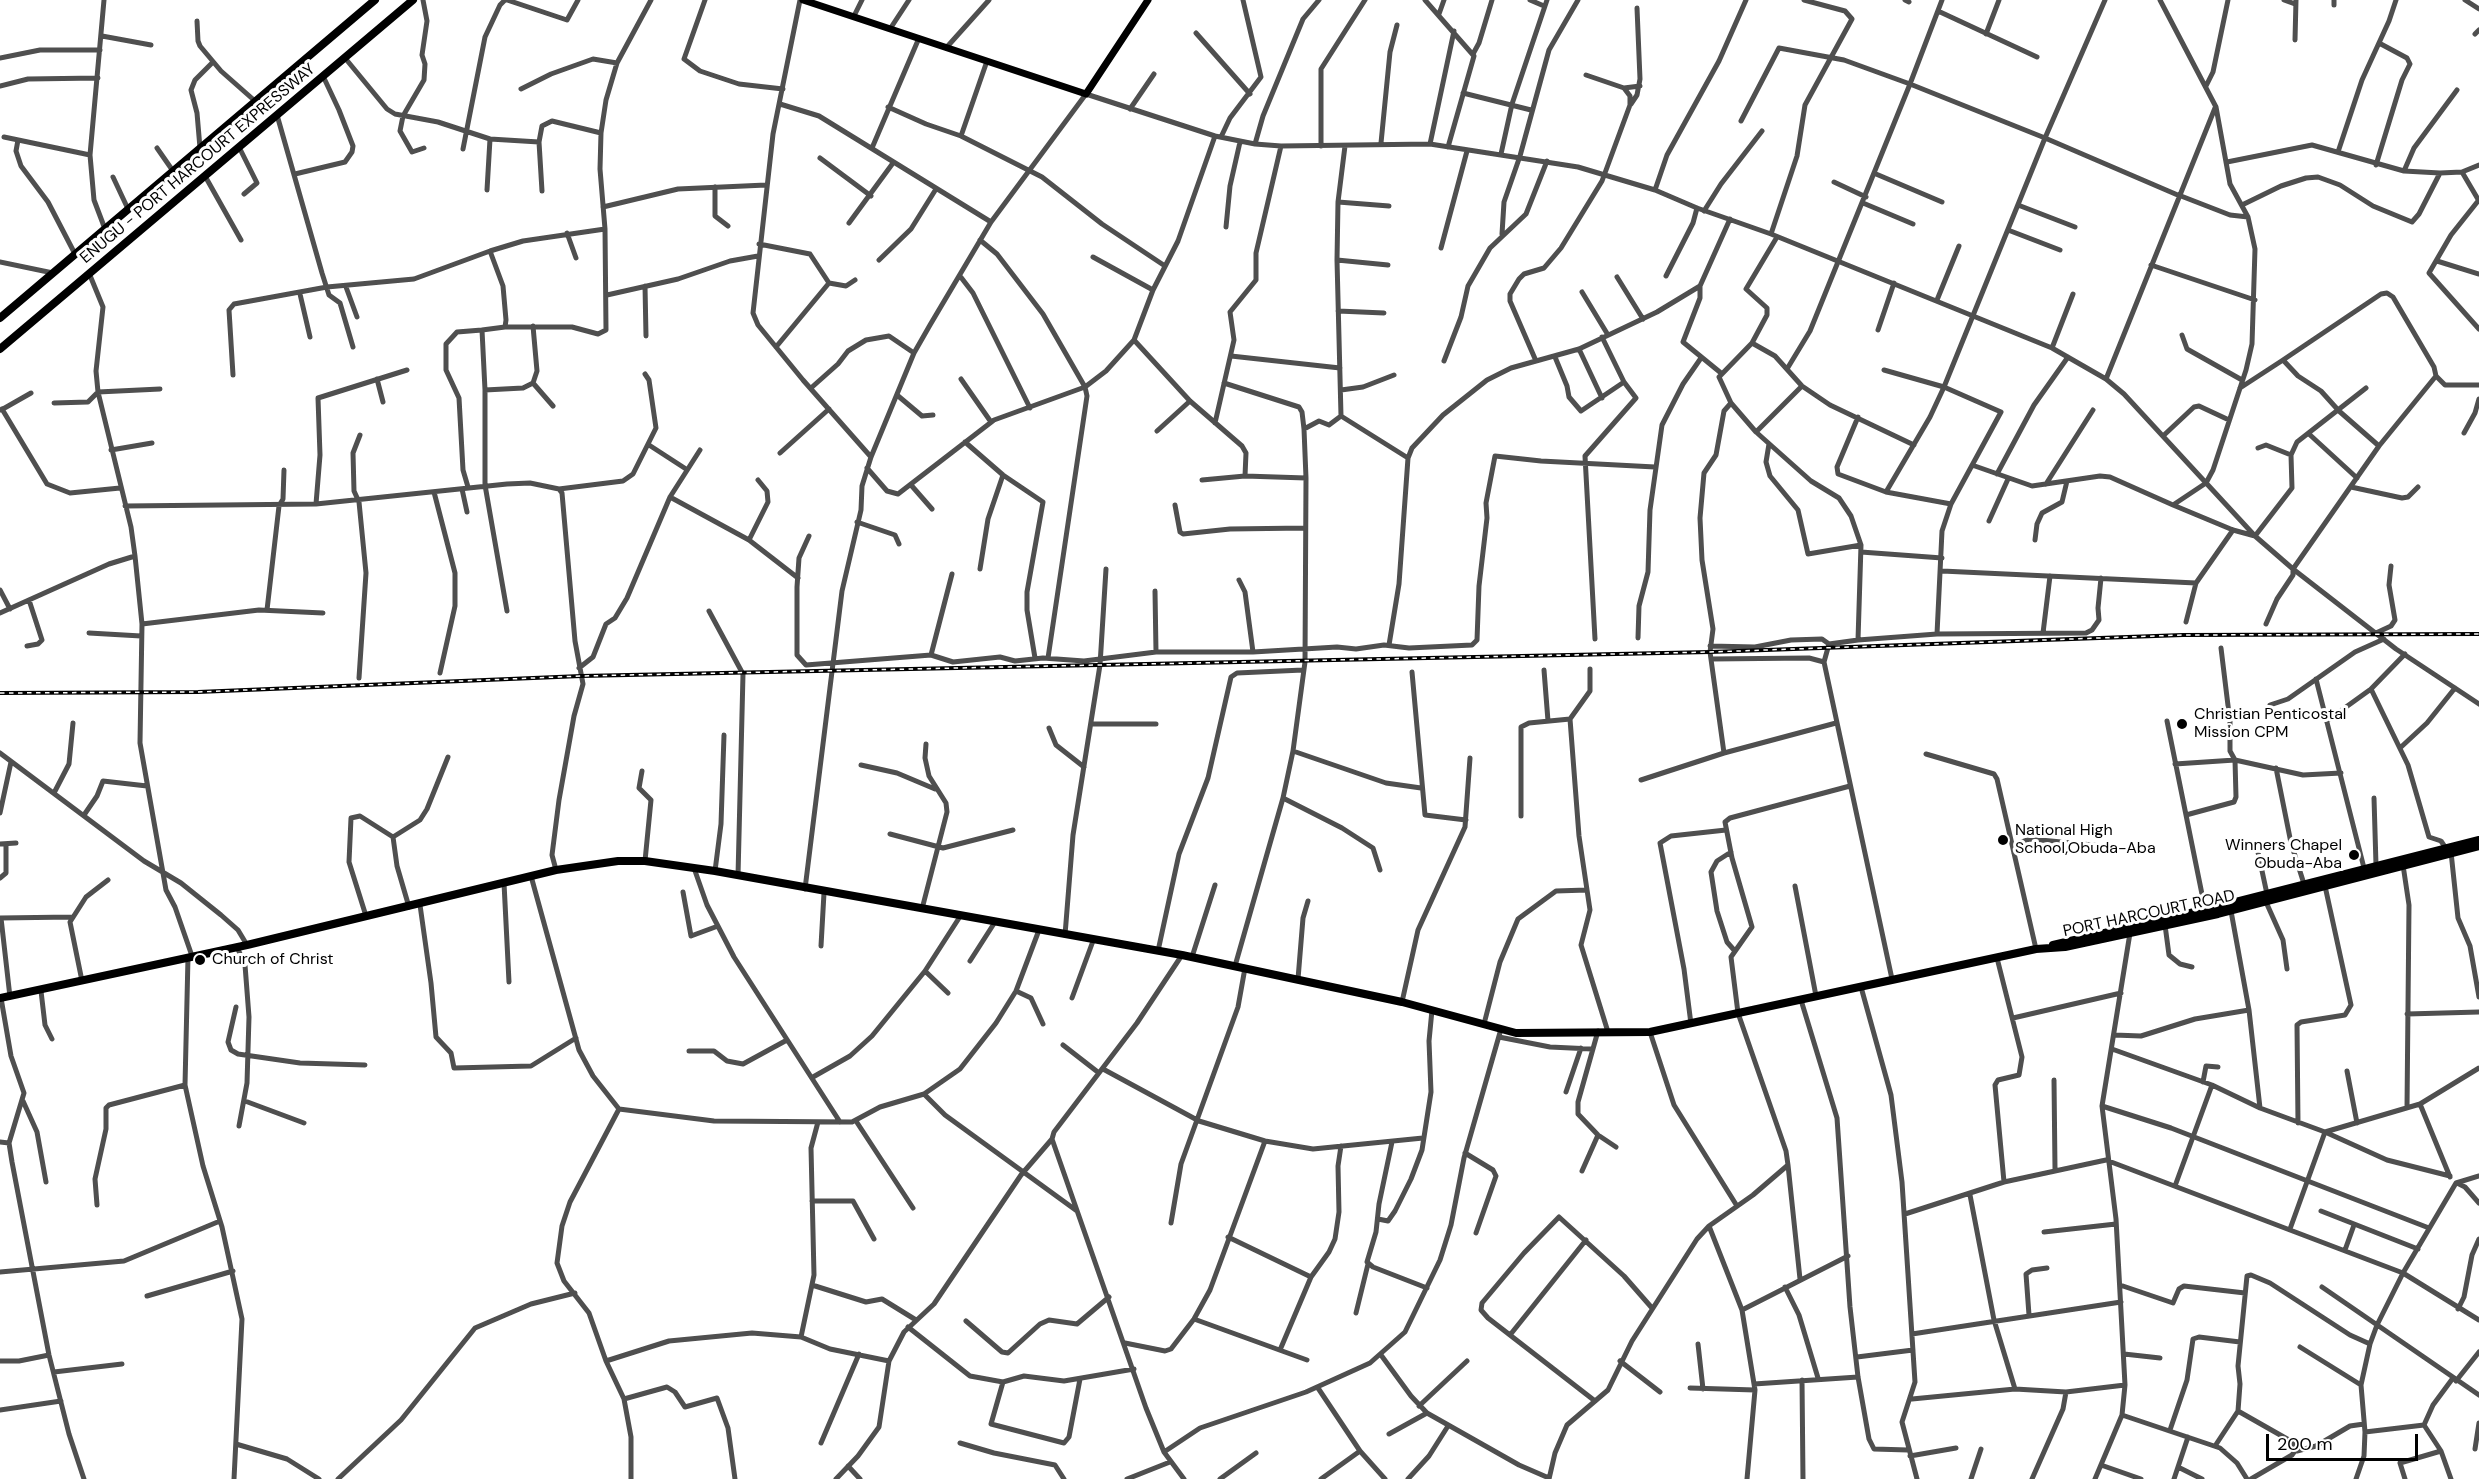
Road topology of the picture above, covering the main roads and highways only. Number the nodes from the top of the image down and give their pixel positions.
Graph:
1 (375, 0) edge
2 (413, 0) edge
3 (802, 0) edge
4 (1148, 0) edge
5 (0, 318) edge
6 (0, 349) edge
7 (2479, 840) edge
8 (2479, 846) edge
9 (2448, 850) junction
10 (2267, 898) junction
11 (2046, 948) junction
12 (4, 998) edge

1 - 5 highway, ENUGU - PORT HARCOURT EXPRESSWAY
2 - 6 highway, ENUGU - PORT HARCOURT EXPRESSWAY
3 - 4 main road
7 - 9 highway, PORT HARCOURT ROAD
8 - 9 highway, PORT HARCOURT ROAD
9 - 10 highway, PORT HARCOURT ROAD
9 - 10 highway, PORT HARCOURT ROAD
10 - 11 highway, PORT HARCOURT ROAD
10 - 11 highway, PORT HARCOURT ROAD
11 - 12 highway

